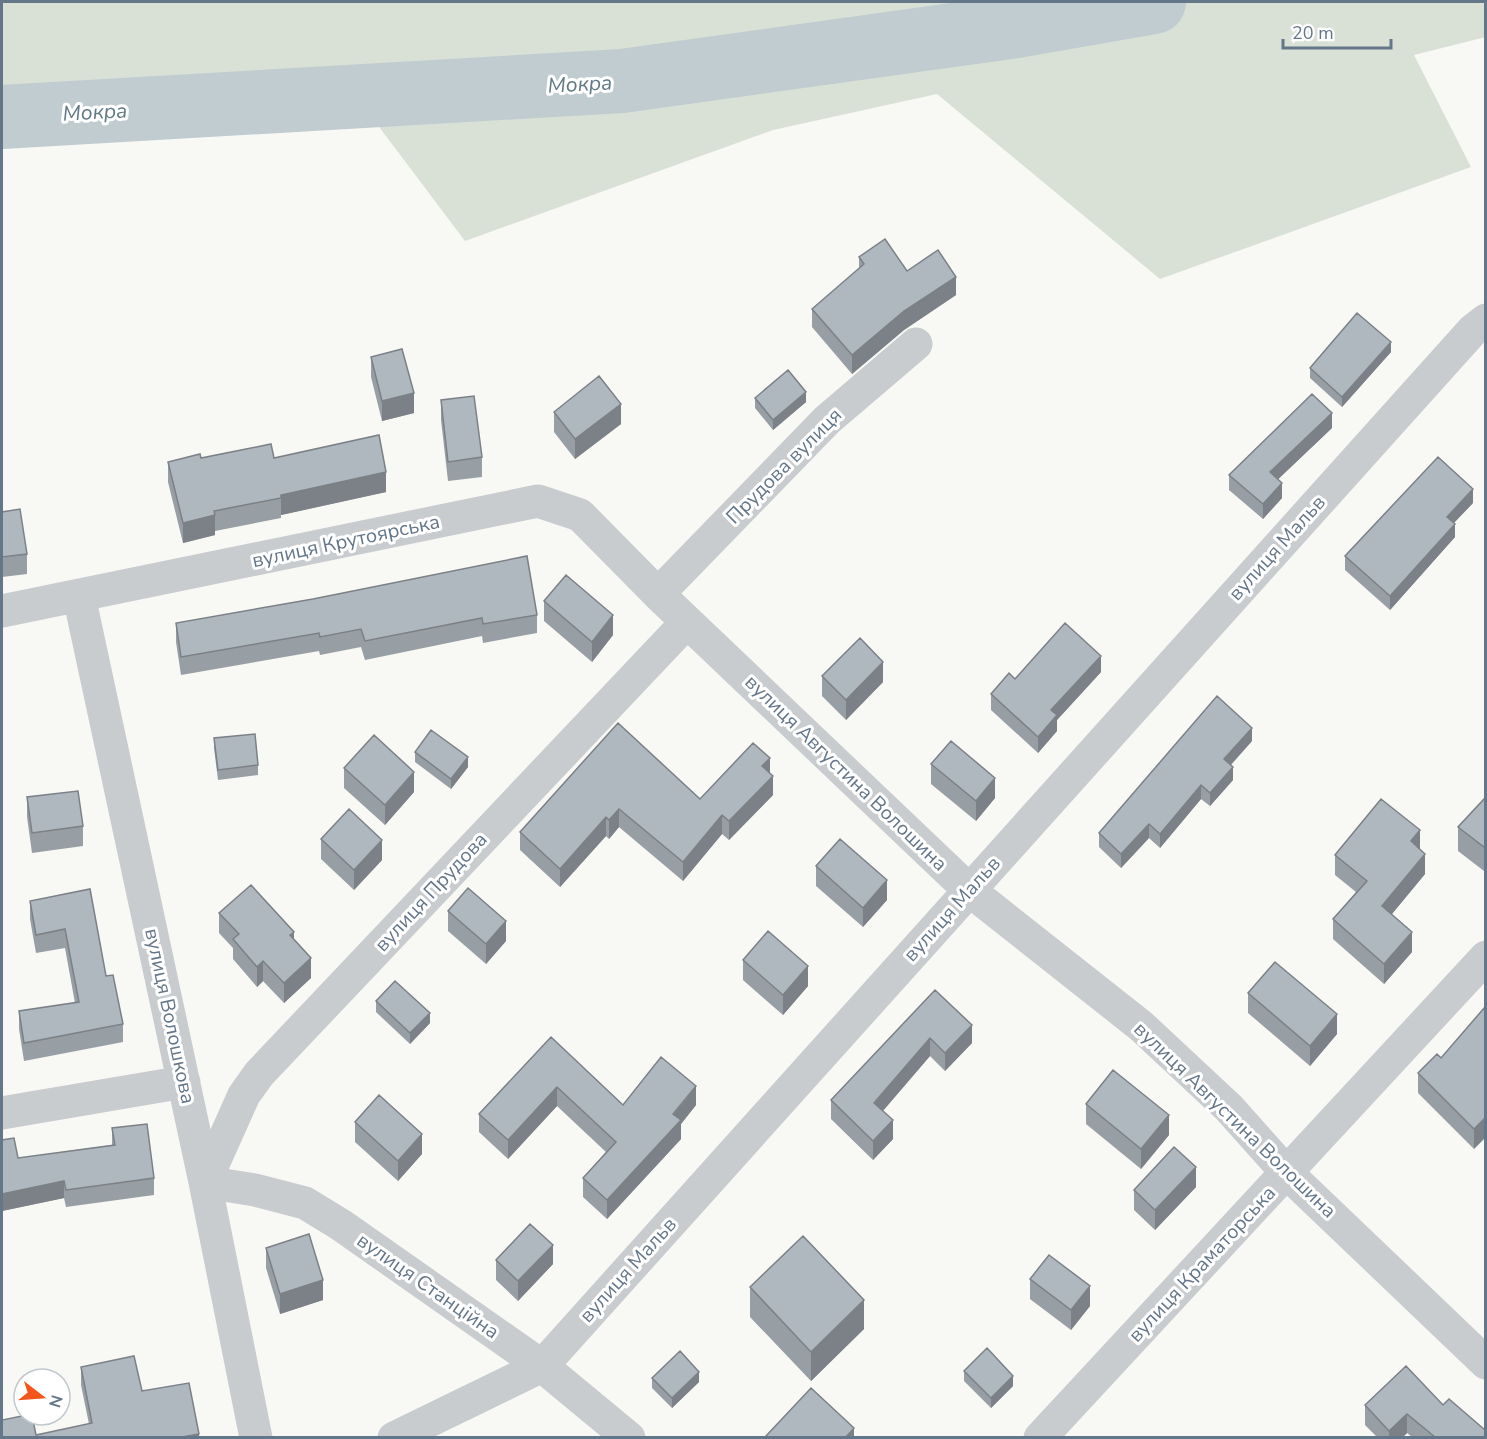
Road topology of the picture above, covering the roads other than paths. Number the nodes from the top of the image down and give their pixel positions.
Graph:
1 (1479, 325) edge
2 (916, 344) dead end
3 (658, 594) junction
4 (79, 596) junction
5 (2, 611) edge
6 (687, 622) junction
7 (969, 890) junction
8 (1485, 957) edge
9 (184, 1082) junction
10 (2, 1113) edge
11 (1287, 1173) junction
12 (205, 1182) junction
13 (1485, 1363) edge
14 (542, 1366) junction
15 (256, 1437) edge
16 (394, 1437) edge
17 (628, 1437) edge
18 (1040, 1437) edge

1 - 7 street, вулиця Мальв
2 - 3 street, Прудова вулиця
3 - 4 street, вулиця Крутоярська
3 - 6 street, вулиця Августина Волошина
4 - 5 street, вулиця Крутоярська
4 - 9 street, вулиця Волошкова
6 - 7 street, вулиця Августина Волошина
6 - 12 street, вулиця Прудова
7 - 11 street, вулиця Августина Волошина
7 - 14 street, вулиця Мальв
8 - 11 street, вулиця Краматорська
9 - 10 street
9 - 12 street, вулиця Волошкова
11 - 13 street, вулиця Августина Волошина
11 - 18 street, вулиця Краматорська
12 - 14 street, вулиця Станційна
12 - 15 street, вулиця Волошкова
14 - 16 street, вулиця Мальв
14 - 17 street, вулиця Станційна

